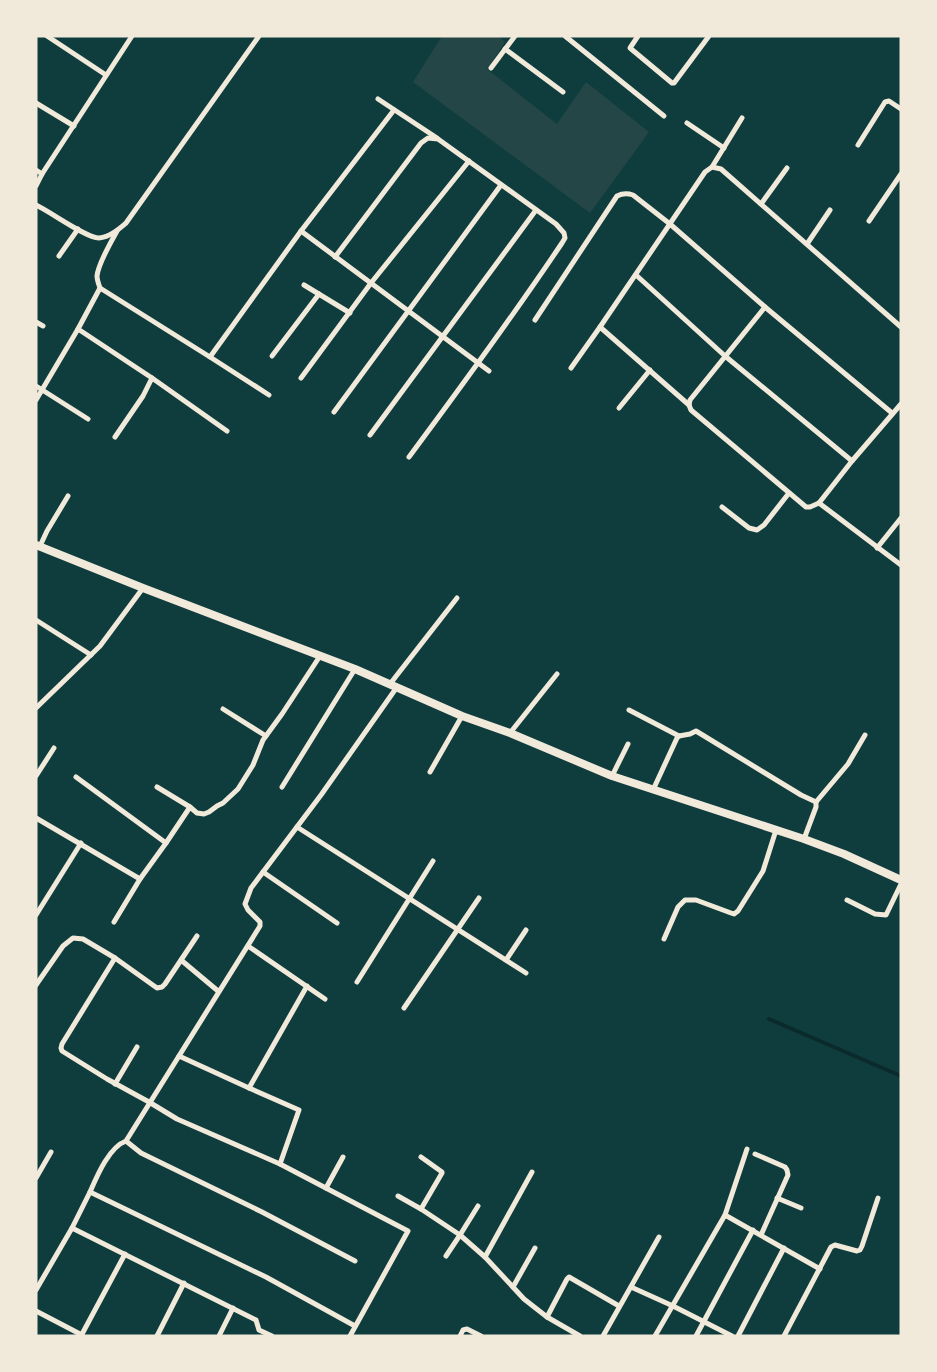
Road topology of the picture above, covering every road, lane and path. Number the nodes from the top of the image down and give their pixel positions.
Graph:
1 (47, 36) edge
2 (132, 36) edge
3 (259, 36) edge
4 (515, 36) edge
5 (565, 36) edge
6 (638, 36) edge
7 (709, 36) edge
8 (505, 49) junction
9 (491, 68) dead end
10 (106, 75) junction
11 (563, 92) dead end
12 (378, 99) dead end
13 (36, 103) edge
14 (901, 109) edge
15 (394, 110) junction
16 (664, 116) dead end
17 (742, 118) dead end
18 (687, 123) dead end
19 (74, 126) junction
20 (438, 139) junction
21 (858, 145) dead end
22 (724, 148) junction
23 (469, 161) junction
24 (712, 167) junction
25 (787, 168) dead end
26 (36, 170) edge
27 (42, 174) junction
28 (901, 174) edge
29 (501, 185) junction
30 (36, 186) edge
31 (761, 204) junction
32 (36, 205) edge
33 (536, 210) junction
34 (830, 210) dead end
35 (869, 221) dead end
36 (670, 224) junction
37 (78, 229) junction
38 (117, 231) junction
39 (301, 231) junction
40 (807, 244) junction
41 (59, 256) dead end
42 (335, 257) junction
43 (636, 275) junction
44 (371, 283) junction
45 (304, 285) dead end
46 (100, 288) junction
47 (319, 294) junction
48 (766, 306) junction
49 (408, 311) junction
50 (350, 313) junction
51 (535, 320) dead end
52 (36, 322) edge
53 (43, 326) dead end
54 (901, 327) edge
55 (600, 328) junction
56 (78, 329) junction
57 (443, 337) junction
58 (272, 356) dead end
59 (725, 356) junction
60 (210, 357) junction
61 (478, 363) junction
62 (571, 368) dead end
63 (650, 370) junction
64 (489, 372) dead end
65 (152, 378) junction
66 (301, 378) dead end
67 (36, 386) edge
68 (42, 389) junction
69 (269, 395) dead end
70 (36, 400) edge
71 (901, 404) edge
72 (689, 405) junction
73 (619, 408) dead end
74 (334, 412) dead end
75 (892, 413) junction
76 (88, 419) dead end
77 (227, 431) dead end
78 (370, 434) dead end
79 (115, 437) dead end
80 (409, 457) dead end
81 (852, 461) junction
82 (789, 493) junction
83 (68, 496) dead end
84 (820, 503) junction
85 (722, 507) dead end
86 (901, 518) edge
87 (38, 546) edge
88 (877, 548) junction
89 (901, 565) edge
90 (143, 588) junction
91 (457, 598) dead end
92 (36, 620) edge
93 (91, 655) junction
94 (320, 656) junction
95 (355, 669) junction
96 (557, 674) dead end
97 (393, 685) junction
98 (36, 708) edge
99 (223, 709) dead end
100 (629, 710) dead end
101 (462, 716) junction
102 (510, 733) junction
103 (865, 735) dead end
104 (266, 736) junction
105 (679, 736) junction
106 (628, 744) dead end
107 (54, 748) dead end
108 (430, 772) dead end
109 (36, 776) edge
110 (612, 776) junction
111 (76, 777) dead end
112 (157, 786) dead end
113 (282, 787) dead end
114 (653, 790) junction
115 (816, 802) junction
116 (190, 807) junction
117 (36, 818) edge
118 (297, 827) junction
119 (776, 830) junction
120 (804, 839) junction
121 (81, 843) junction
122 (166, 843) junction
123 (432, 861) dead end
124 (263, 872) junction
125 (140, 879) junction
126 (901, 880) edge
127 (901, 884) edge
128 (408, 898) junction
129 (479, 898) dead end
130 (847, 900) dead end
131 (36, 916) edge
132 (114, 922) dead end
133 (337, 923) dead end
134 (458, 930) junction
135 (526, 930) dead end
136 (197, 936) dead end
137 (664, 939) dead end
138 (248, 946) junction
139 (115, 958) junction
140 (181, 960) junction
141 (506, 960) junction
142 (526, 973) dead end
143 (357, 982) dead end
144 (36, 985) edge
145 (307, 986) junction
146 (218, 991) junction
147 (325, 999) dead end
148 (404, 1008) dead end
149 (137, 1047) dead end
150 (179, 1056) junction
151 (115, 1084) junction
152 (249, 1088) junction
153 (150, 1102) junction
154 (126, 1140) junction
155 (747, 1149) dead end
156 (51, 1152) dead end
157 (755, 1154) dead end
158 (343, 1157) dead end
159 (421, 1158) dead end
160 (280, 1164) junction
161 (532, 1172) dead end
162 (36, 1178) edge
163 (326, 1188) junction
164 (90, 1192) junction
165 (398, 1196) dead end
166 (778, 1198) junction
167 (878, 1198) dead end
168 (478, 1206) dead end
169 (802, 1208) dead end
170 (421, 1209) junction
171 (725, 1215) junction
172 (72, 1228) junction
173 (753, 1230) junction
174 (460, 1235) junction
175 (761, 1235) junction
176 (659, 1237) dead end
177 (535, 1248) dead end
178 (784, 1248) junction
179 (125, 1254) junction
180 (446, 1256) dead end
181 (485, 1257) junction
182 (355, 1261) dead end
183 (820, 1268) junction
184 (184, 1283) junction
185 (513, 1287) junction
186 (631, 1287) junction
187 (36, 1290) edge
188 (619, 1306) junction
189 (673, 1306) junction
190 (233, 1308) junction
191 (36, 1311) edge
192 (547, 1317) junction
193 (704, 1322) junction
194 (355, 1326) junction
195 (81, 1335) edge
196 (157, 1336) edge
197 (219, 1336) edge
198 (272, 1336) edge
199 (350, 1336) edge
200 (460, 1336) edge
201 (481, 1336) edge
202 (580, 1336) edge
203 (603, 1336) edge
204 (655, 1336) edge
205 (696, 1336) edge
206 (732, 1336) edge
207 (738, 1336) edge
208 (784, 1336) edge

1 - 10 street
2 - 10 street
3 - 38 street
4 - 8 street
5 - 16 street
6 - 7 street
8 - 9 street
8 - 11 street
10 - 19 street
12 - 15 street
13 - 19 street
14 - 21 street
15 - 20 street
15 - 39 street
17 - 22 street
18 - 22 street
19 - 27 street
20 - 23 street
20 - 42 street
22 - 24 street
23 - 29 street
23 - 44 street
24 - 31 street
24 - 36 street
25 - 31 street
26 - 27 street
27 - 30 street
28 - 35 street
29 - 33 street
29 - 49 street
31 - 40 street
32 - 37 street
33 - 57 street
33 - 61 street
34 - 40 street
36 - 43 street
36 - 48 street
36 - 51 street
37 - 38 street
37 - 41 street
38 - 46 street
39 - 42 street
39 - 60 street
40 - 54 street
42 - 44 street
43 - 55 street
43 - 59 street
44 - 49 street
44 - 50 street
45 - 47 street
46 - 56 street
46 - 60 street
47 - 50 street
47 - 58 street
48 - 59 street
48 - 75 street
49 - 57 street
49 - 74 street
50 - 66 street
52 - 53 street
55 - 62 street
55 - 63 street
56 - 65 street
56 - 68 street
57 - 61 street
57 - 78 street
59 - 72 street
59 - 81 street
60 - 69 street
61 - 64 street
61 - 80 street
63 - 72 street
63 - 73 street
65 - 77 street
65 - 79 street
67 - 68 street
68 - 70 street
68 - 76 street
71 - 75 street
72 - 82 street
75 - 81 street
81 - 84 street
82 - 84 street
82 - 85 street
83 - 87 street
84 - 88 street
86 - 88 street
87 - 90 street
88 - 89 street
90 - 93 street
90 - 94 street
91 - 97 street
92 - 93 street
93 - 98 street
94 - 95 street
94 - 104 street
95 - 97 street
95 - 113 street
96 - 102 street
97 - 101 street
97 - 118 street
99 - 104 street
100 - 105 street
101 - 102 street
101 - 108 street
102 - 110 street
103 - 115 street
104 - 116 street
105 - 114 street
105 - 115 street
106 - 110 street
107 - 109 street
110 - 114 street
111 - 122 street
112 - 116 street
114 - 119 street
115 - 120 street
116 - 122 street
117 - 121 street
118 - 124 street
118 - 128 street
119 - 120 street
119 - 137 street
120 - 126 street
121 - 125 street
121 - 131 street
122 - 125 street
123 - 128 street
124 - 133 street
124 - 138 street
125 - 132 street
127 - 130 street
128 - 134 street
128 - 143 street
129 - 134 street
134 - 141 street
134 - 148 street
135 - 141 street
136 - 140 street
138 - 145 street
138 - 146 street
139 - 140 street
139 - 144 street
139 - 151 street
140 - 146 street
141 - 142 street
145 - 147 street
145 - 152 street
146 - 150 street
149 - 151 street
150 - 152 street
150 - 153 street
151 - 153 street
152 - 160 street
153 - 154 street
153 - 160 street
154 - 164 street
154 - 182 street
155 - 171 street
156 - 162 street
157 - 166 street
158 - 163 street
159 - 170 street
160 - 163 street
161 - 181 street
163 - 194 street
164 - 172 street
164 - 194 street
165 - 170 street
166 - 169 street
166 - 175 street
167 - 183 street
168 - 174 street
170 - 174 street
171 - 173 street
171 - 189 street
172 - 179 street
172 - 187 street
173 - 175 street
173 - 193 street
174 - 180 street
174 - 181 street
175 - 178 street
176 - 186 street
177 - 185 street
178 - 183 street
178 - 207 street
179 - 184 street
179 - 195 street
181 - 185 street
183 - 208 street
184 - 190 street
184 - 196 street
185 - 192 street
186 - 188 street
186 - 189 street
188 - 192 street
188 - 203 street
189 - 193 street
189 - 204 street
190 - 197 street
190 - 198 street
191 - 195 street
192 - 202 street
193 - 205 street
193 - 206 street
194 - 199 street
200 - 201 street

